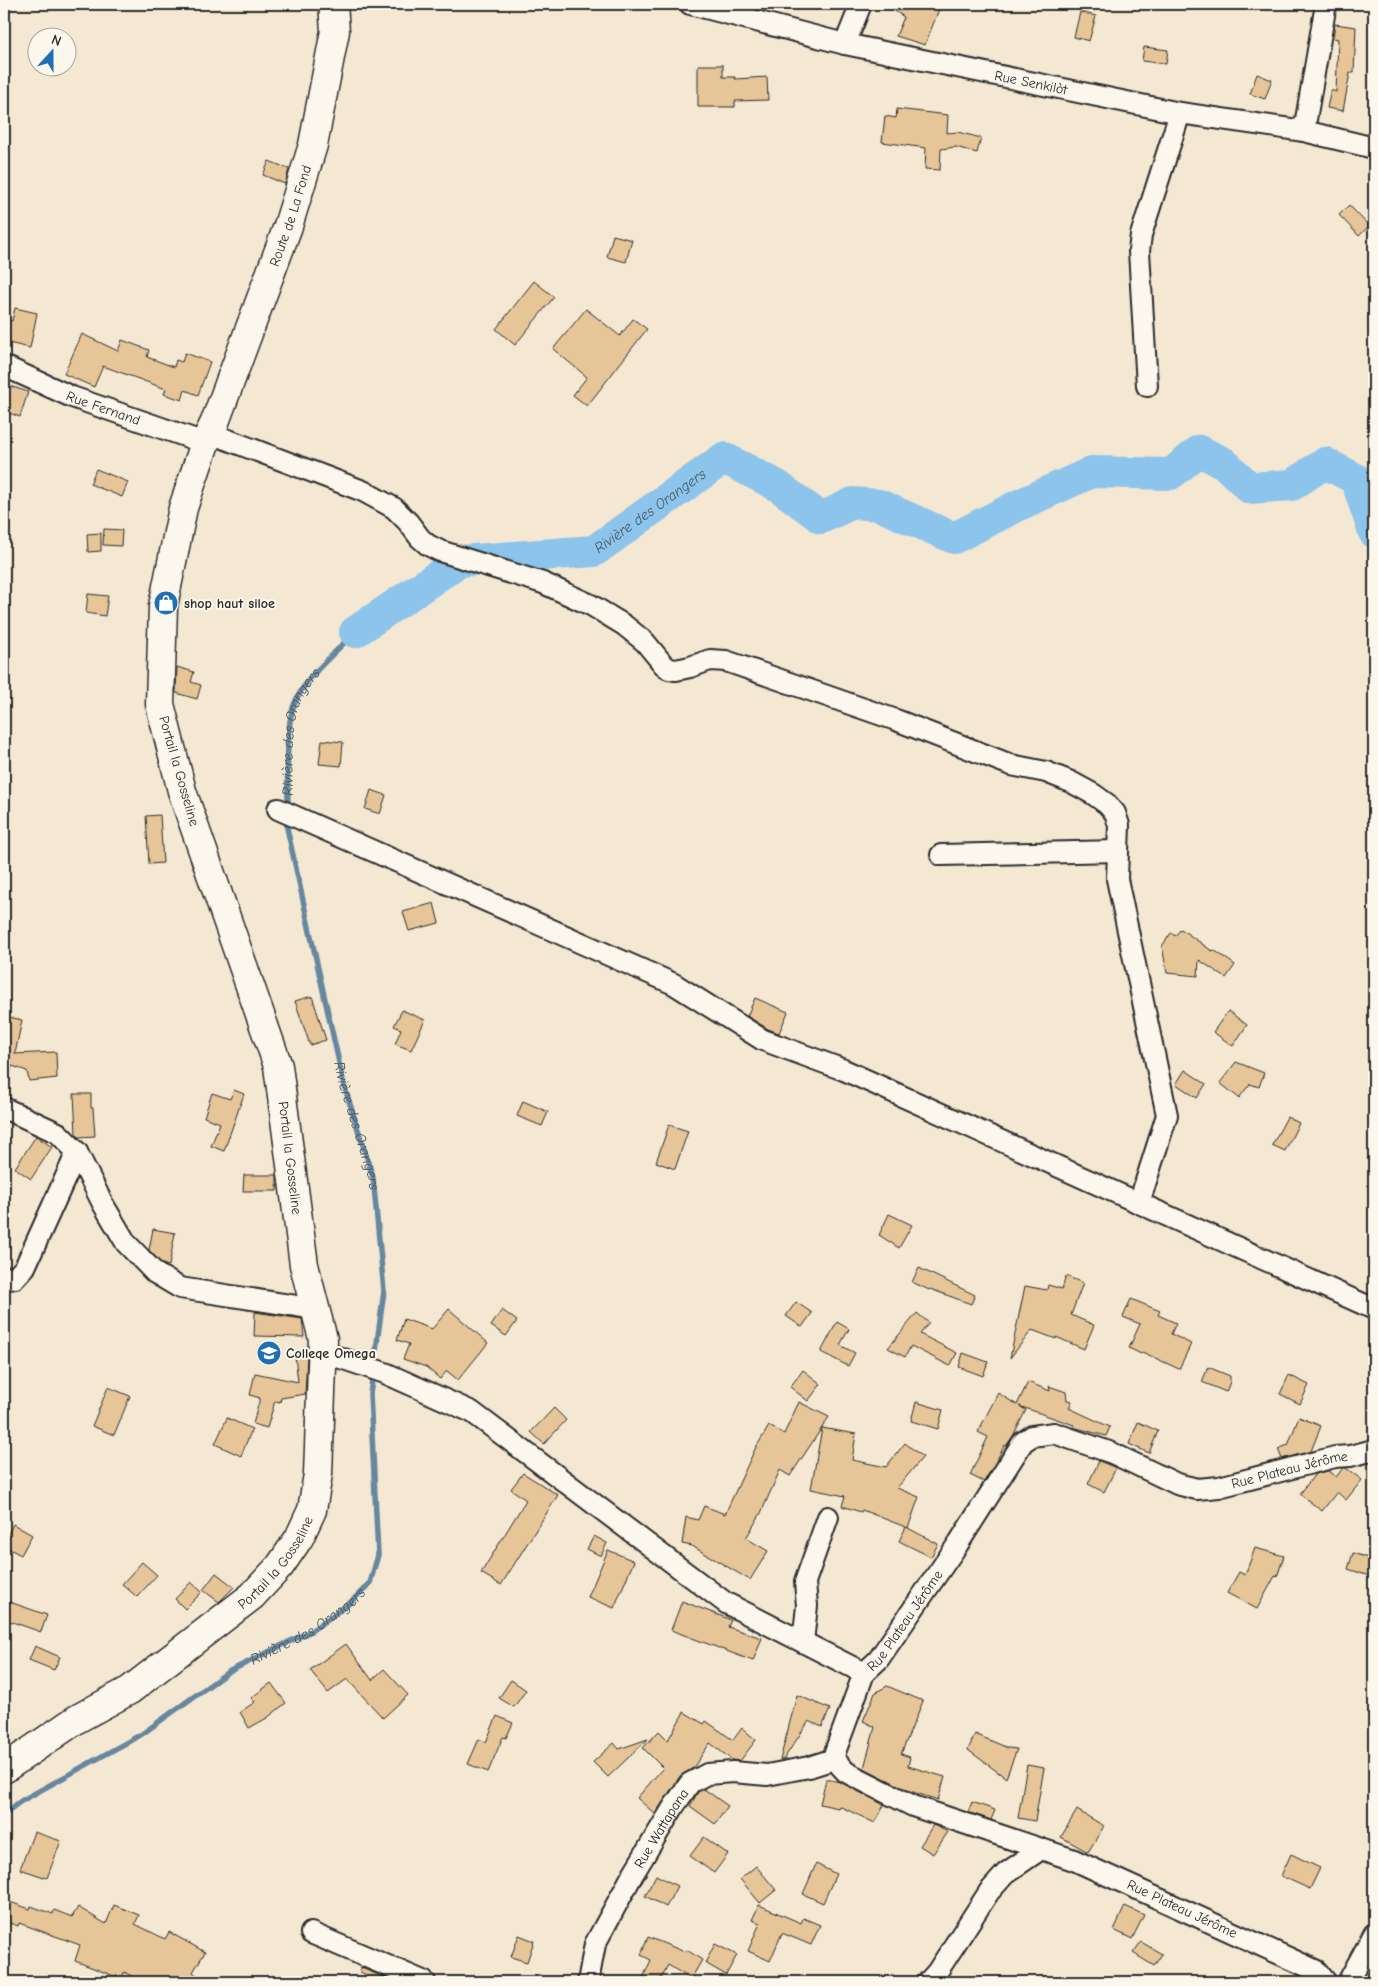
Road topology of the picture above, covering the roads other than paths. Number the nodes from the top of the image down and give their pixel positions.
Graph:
1 (333, 4) edge
2 (690, 4) edge
3 (861, 4) edge
4 (1326, 4) edge
5 (845, 44) junction
6 (1180, 113) junction
7 (1304, 131) junction
8 (1374, 148) edge
9 (4, 366) edge
10 (1146, 386) dead end
11 (210, 433) junction
12 (278, 809) dead end
13 (1118, 851) junction
14 (941, 855) dead end
15 (4, 1108) edge
16 (77, 1152) junction
17 (1139, 1203) junction
18 (4, 1276) edge
19 (316, 1309) junction
20 (1374, 1309) edge
21 (323, 1352) junction
22 (1374, 1450) edge
23 (828, 1517) dead end
24 (803, 1642) junction
25 (864, 1673) junction
26 (834, 1759) junction
27 (4, 1769) edge
28 (1041, 1849) junction
29 (311, 1933) dead end
30 (1374, 1934) edge
31 (938, 1979) edge
32 (425, 1982) edge
33 (588, 1982) edge
34 (1326, 1982) edge
35 (1348, 1982) edge

1 - 11 street, Route de La Fond
2 - 5 street, Rue Senkilòt
3 - 5 street
4 - 7 street
5 - 6 street, Rue Senkilòt
6 - 7 street, Rue Senkilòt
6 - 10 street
7 - 8 street, Rue Senkilòt
9 - 11 street, Rue Fernand
11 - 13 street, Rue Fernand
11 - 19 street, Portail la Gosseline
12 - 17 street
13 - 14 street
13 - 17 street
15 - 16 street
16 - 18 street
16 - 19 street
17 - 20 street
19 - 21 street, Portail la Gosseline
21 - 24 street
21 - 27 street, Portail la Gosseline
22 - 25 street, Rue Plateau Jérôme
23 - 24 street
24 - 25 street
25 - 26 street, Rue Plateau Jérôme
26 - 28 street, Rue Plateau Jérôme
26 - 33 street, Rue Wattapana
28 - 31 street
28 - 34 street, Rue Plateau Jérôme
29 - 32 street
30 - 35 street

